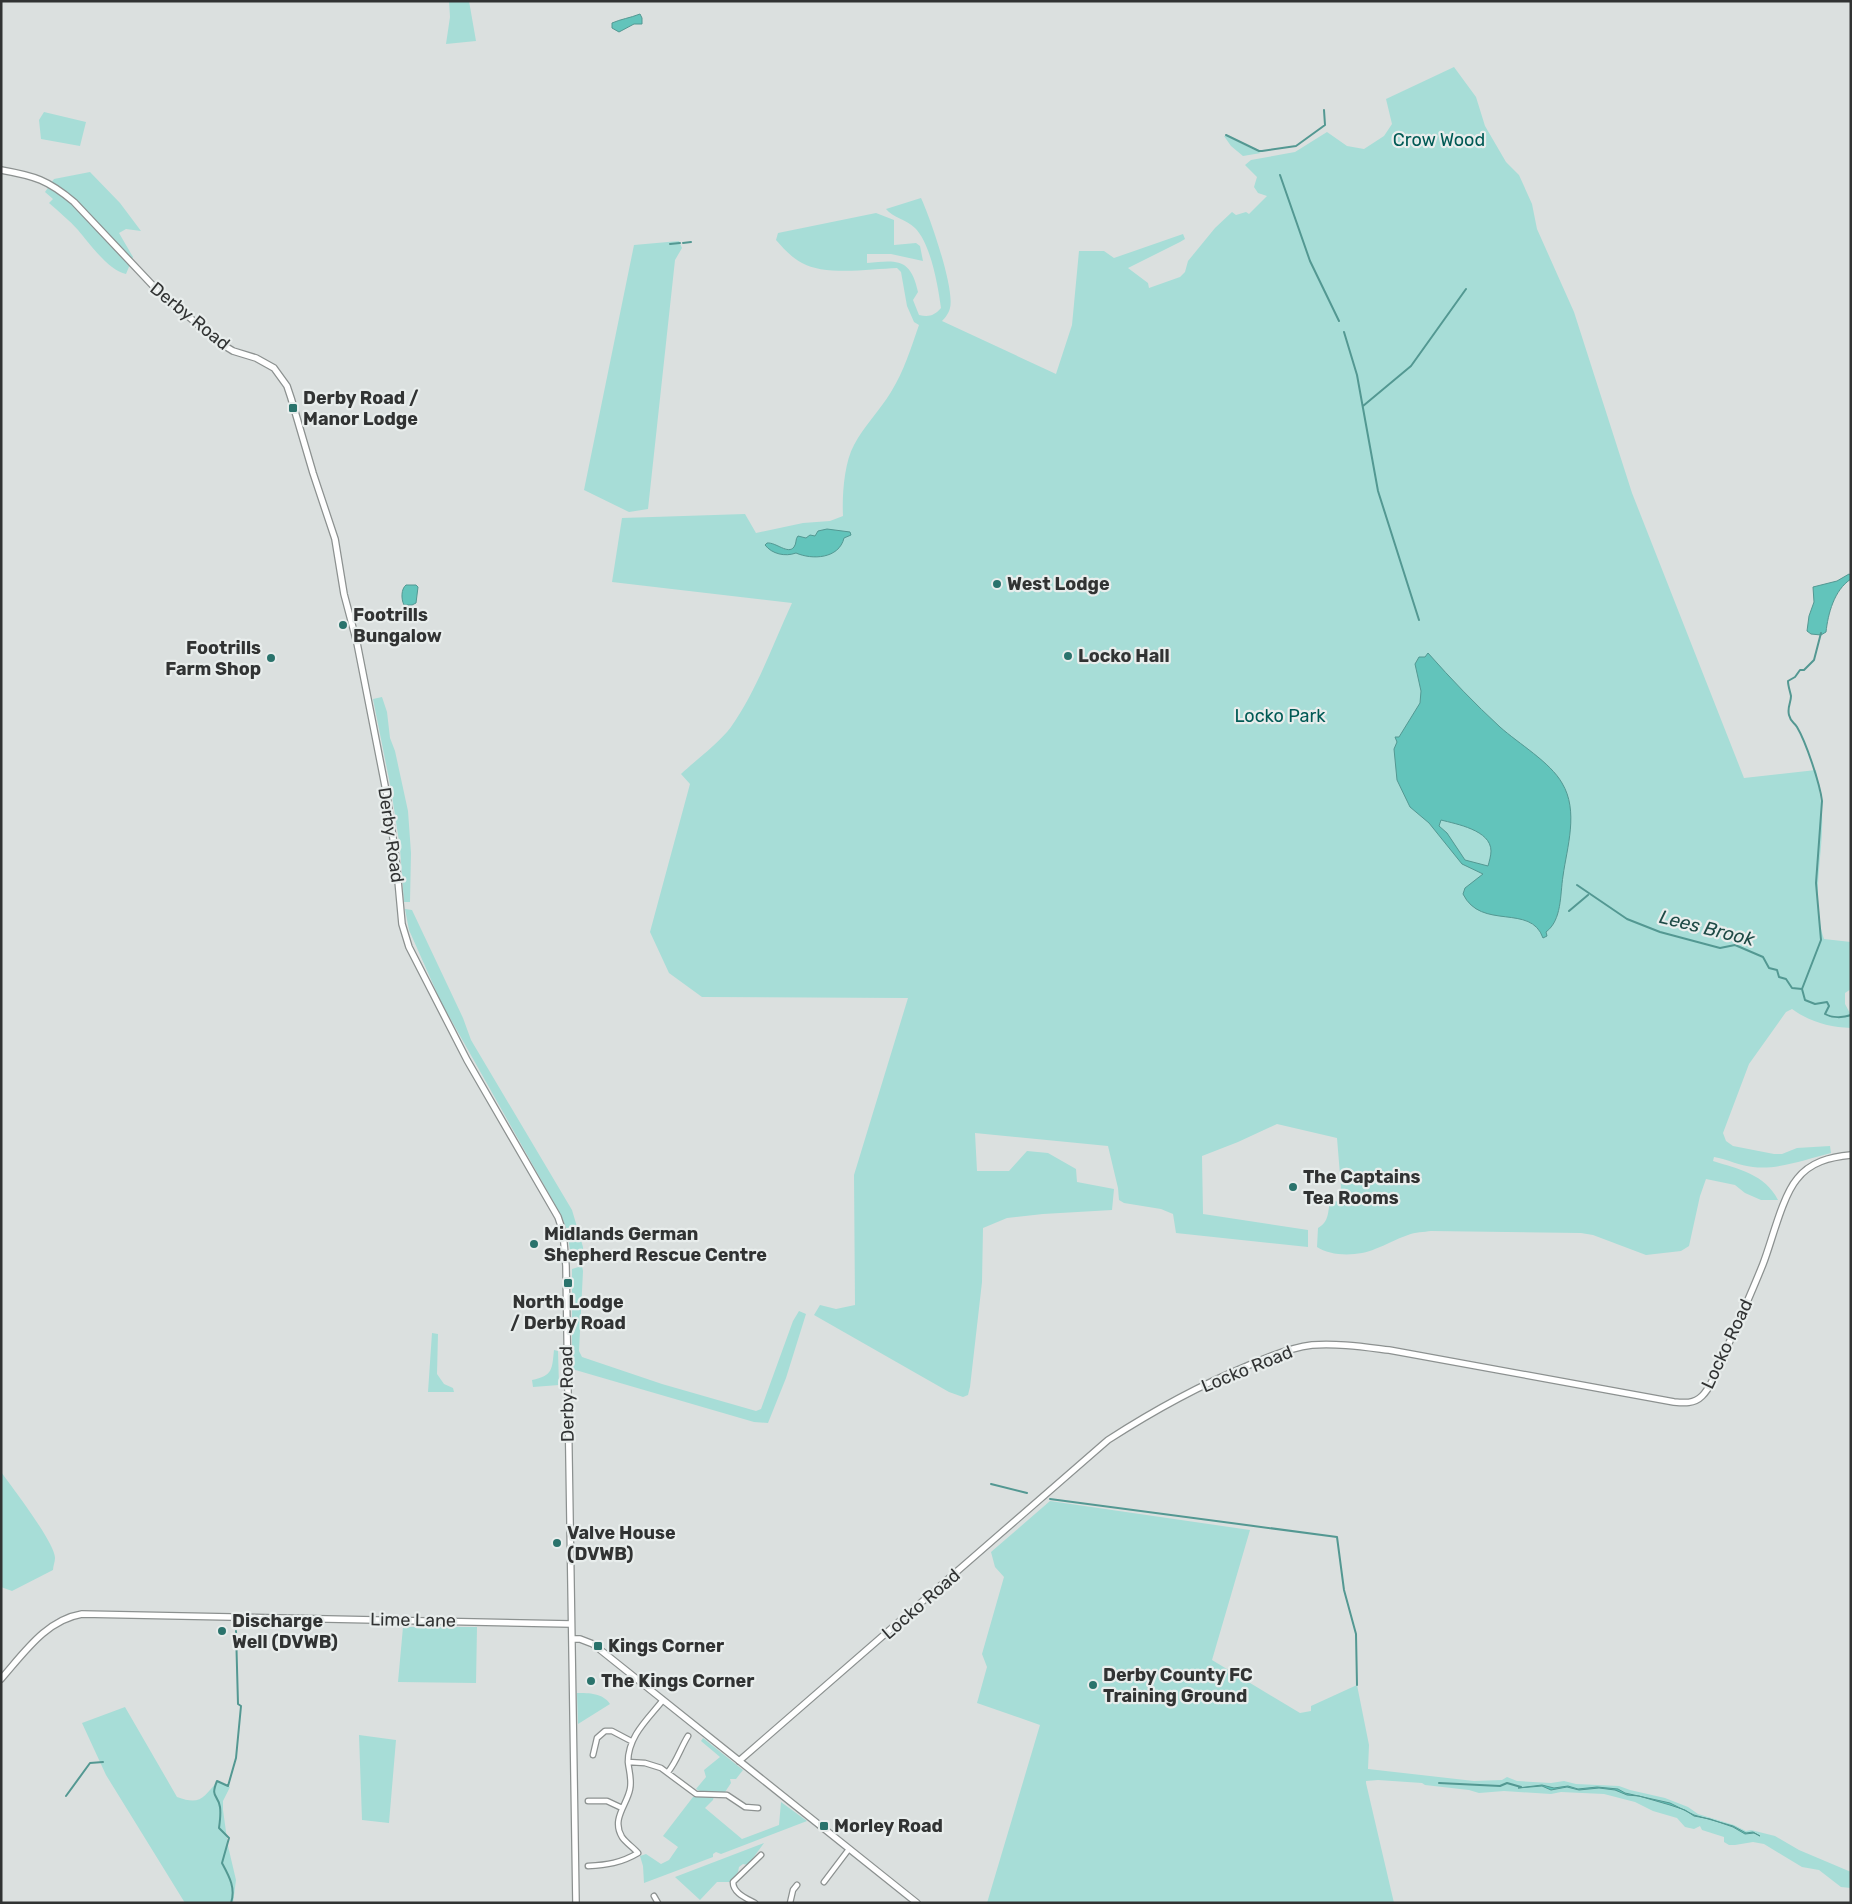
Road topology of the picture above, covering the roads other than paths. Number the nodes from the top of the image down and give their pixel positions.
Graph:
1 (1, 170) edge
2 (1851, 1155) edge
3 (571, 1624) junction
4 (572, 1639) junction
5 (1, 1679) edge
6 (663, 1700) junction
7 (688, 1736) dead end
8 (631, 1741) junction
9 (586, 1745) dead end
10 (594, 1747) junction
11 (593, 1755) dead end
12 (739, 1761) junction
13 (628, 1762) junction
14 (668, 1772) junction
15 (588, 1801) dead end
16 (597, 1801) junction
17 (597, 1808) dead end
18 (622, 1808) junction
19 (748, 1808) junction
20 (758, 1808) dead end
21 (747, 1814) dead end
22 (849, 1849) junction
23 (761, 1854) dead end
24 (588, 1866) dead end
25 (824, 1882) dead end
26 (797, 1885) dead end
27 (654, 1896) dead end
28 (751, 1902) edge
29 (576, 1903) edge
30 (658, 1903) edge
31 (790, 1903) edge
32 (917, 1903) edge

1 - 3 street, Derby Road
2 - 12 street, Locko Road
3 - 4 street
3 - 5 street, Lime Lane
4 - 6 street
4 - 29 street
6 - 8 street
6 - 12 street
7 - 14 street
8 - 10 street
8 - 13 street
9 - 10 street
10 - 11 street
12 - 22 street
13 - 14 street
13 - 18 street
14 - 19 street
15 - 16 street
16 - 17 street
16 - 18 street
18 - 24 street
19 - 20 street
19 - 21 street
22 - 25 street
22 - 32 street
23 - 28 street
26 - 31 street
27 - 30 street

